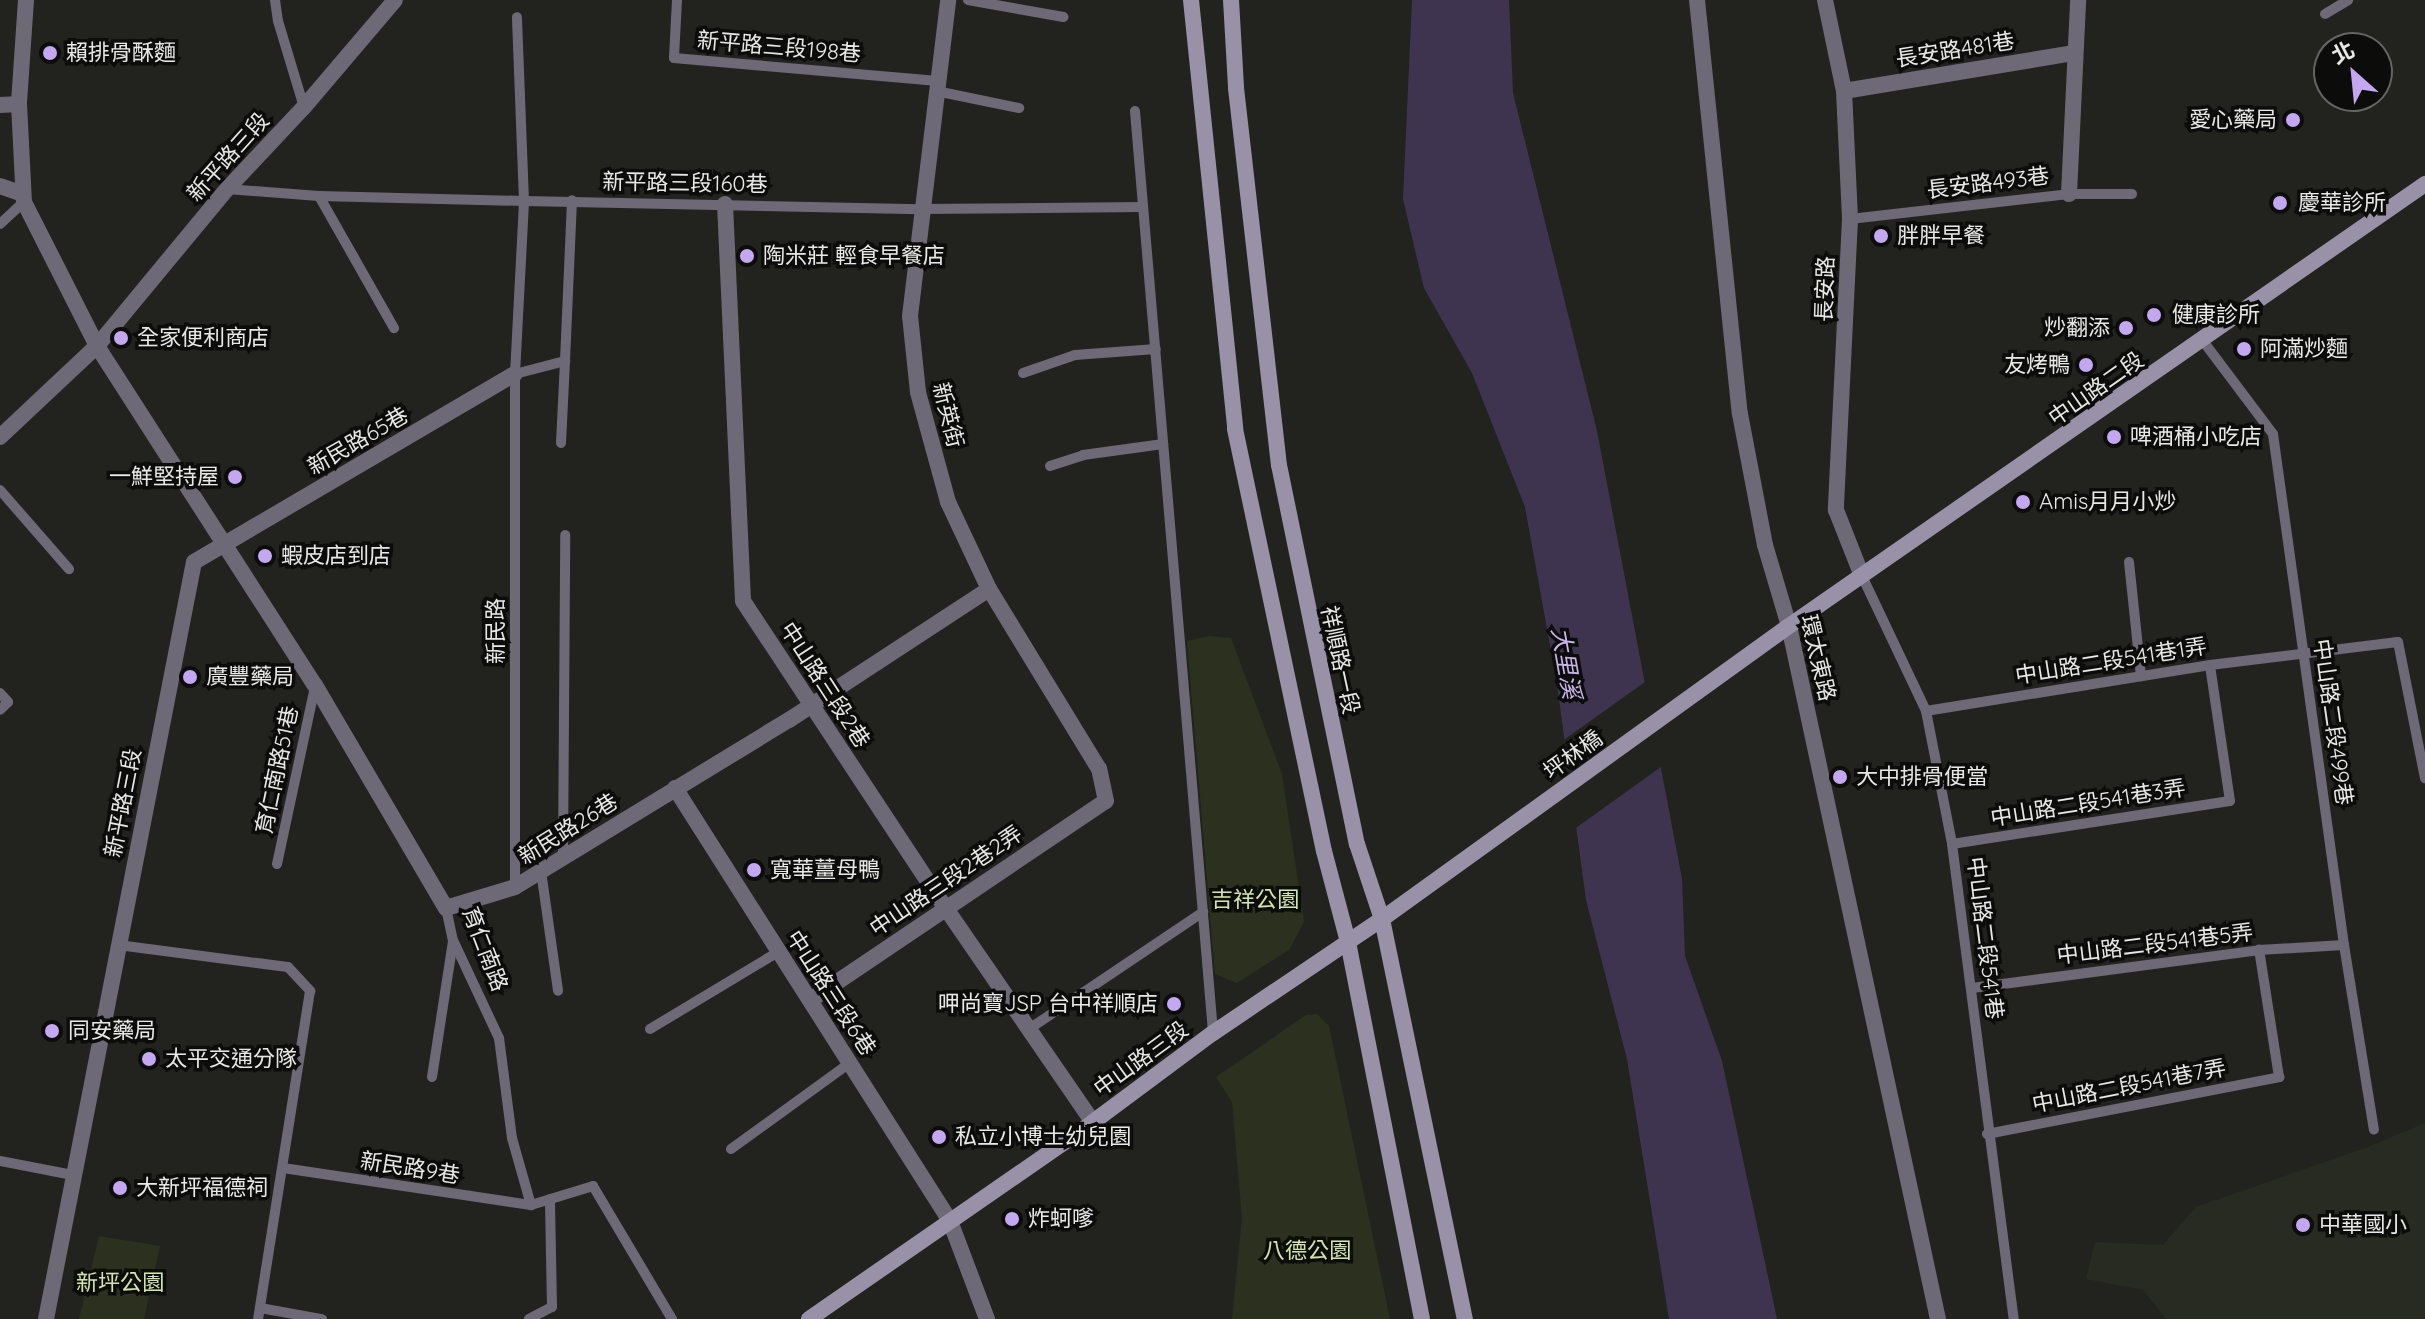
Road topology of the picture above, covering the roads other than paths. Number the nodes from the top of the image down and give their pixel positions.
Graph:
1 (26, 0) edge
2 (275, 0) edge
3 (395, 0) edge
4 (677, 0) edge
5 (948, 0) edge
6 (968, 0) edge
7 (1191, 0) edge
8 (1231, 0) edge
9 (1697, 0) edge
10 (1825, 0) edge
11 (2078, 0) edge
12 (2348, 0) edge
13 (2325, 14) dead end
14 (517, 17) dead end
15 (1063, 17) dead end
16 (2073, 53) junction
17 (937, 86) junction
18 (1844, 91) junction
19 (19, 104) junction
20 (0, 105) edge
21 (304, 107) junction
22 (1019, 108) dead end
23 (1135, 111) dead end
24 (2425, 184) edge
25 (0, 186) edge
26 (227, 189) junction
27 (2069, 194) junction
28 (2132, 194) dead end
29 (319, 196) junction
30 (23, 198) junction
31 (572, 200) junction
32 (524, 201) junction
33 (725, 204) junction
34 (1143, 207) junction
35 (920, 209) junction
36 (1850, 219) junction
37 (0, 224) edge
38 (394, 328) dead end
39 (2203, 341) junction
40 (97, 346) junction
41 (1156, 349) junction
42 (565, 361) junction
43 (1023, 373) dead end
44 (515, 374) junction
45 (0, 437) edge
46 (561, 443) dead end
47 (1163, 444) junction
48 (1050, 466) dead end
49 (0, 490) edge
50 (565, 535) dead end
51 (224, 546) junction
52 (2129, 562) dead end
53 (69, 569) dead end
54 (1862, 576) junction
55 (989, 589) junction
56 (1789, 626) junction
57 (2303, 654) junction
58 (2210, 665) junction
59 (2141, 676) junction
60 (315, 685) junction
61 (0, 693) edge
62 (812, 705) junction
63 (0, 710) edge
64 (1926, 711) junction
65 (2425, 778) edge
66 (675, 788) junction
67 (1106, 801) joint
68 (1952, 844) junction
69 (563, 858) junction
70 (277, 864) dead end
71 (541, 871) junction
72 (515, 887) junction
73 (945, 907) junction
74 (446, 908) junction
75 (1203, 912) junction
76 (1382, 919) junction
77 (453, 940) junction
78 (1348, 942) junction
79 (118, 945) junction
80 (2344, 945) junction
81 (2259, 950) junction
82 (778, 952) junction
83 (1972, 988) junction
84 (558, 991) dead end
85 (812, 999) junction
86 (650, 1029) dead end
87 (1029, 1029) junction
88 (1213, 1033) junction
89 (850, 1063) junction
90 (432, 1077) dead end
91 (1093, 1122) junction
92 (2374, 1130) dead end
93 (1987, 1134) junction
94 (731, 1149) dead end
95 (0, 1161) edge
96 (283, 1168) junction
97 (73, 1175) junction
98 (550, 1199) junction
99 (531, 1205) junction
100 (950, 1221) junction
101 (259, 1313) edge
102 (46, 1319) edge
103 (322, 1319) edge
104 (529, 1319) edge
105 (672, 1319) edge
106 (809, 1319) edge
107 (987, 1319) edge
108 (1422, 1319) edge
109 (1465, 1319) edge
110 (1938, 1319) edge
111 (2014, 1319) edge

1 - 19 street
2 - 21 lane
3 - 21 street, 新平路三段
4 - 17 lane, 新平路三段198巷
5 - 17 street, 新英街
6 - 15 lane
7 - 78 street
8 - 76 street, 祥順路一段
9 - 56 street, 環太東路
10 - 18 street, 長安路
11 - 16 street
12 - 13 lane
14 - 32 lane, 新民路
16 - 18 street, 長安路481巷
16 - 27 street
17 - 22 lane
17 - 35 street, 新英街
18 - 36 street, 長安路
19 - 20 street
19 - 30 street
21 - 26 street, 新平路三段
23 - 34 lane
24 - 39 street, 中山路二段
25 - 30 street
26 - 29 lane, 新平路三段160巷
26 - 40 street, 新平路三段
27 - 28 lane, 長安路493巷
27 - 36 lane, 長安路493巷
29 - 32 lane, 新平路三段160巷
29 - 38 lane
30 - 37 lane
30 - 40 street
31 - 32 lane, 新平路三段160巷
31 - 33 lane, 新平路三段160巷
31 - 42 lane
32 - 44 lane, 新民路
33 - 35 lane, 新平路三段160巷
33 - 62 street, 中山路三段2巷
34 - 35 lane, 新平路三段160巷
34 - 41 lane
35 - 55 street, 新英街
36 - 54 street, 長安路
39 - 54 street, 中山路二段
39 - 57 lane, 中山路二段499巷
40 - 45 street, 新平路三段
40 - 51 street
41 - 43 lane
41 - 47 lane
42 - 44 lane
42 - 46 lane
44 - 51 street, 新民路65巷
44 - 72 lane, 新民路
47 - 48 lane
47 - 75 lane
49 - 53 lane
50 - 69 lane
51 - 60 street, 育仁南路
51 - 79 street, 新平路三段
52 - 59 lane
54 - 56 street, 中山路二段
54 - 64 lane, 中山路二段541巷
55 - 62 street, 新民路26巷
55 - 67 street, 新英街
56 - 76 street, 坪林橋
56 - 110 street, 環太東路
57 - 58 lane, 中山路二段541巷1弄
57 - 65 lane, 中山路二段541巷1弄
57 - 80 lane, 中山路二段499巷
58 - 59 lane, 中山路二段541巷1弄
58 - 68 lane, 中山路二段541巷3弄
59 - 64 lane, 中山路二段541巷1弄
60 - 70 lane, 育仁南路51巷
60 - 74 street, 育仁南路
61 - 63 lane
62 - 66 street, 新民路26巷
62 - 73 street, 中山路三段2巷
64 - 68 lane, 中山路二段541巷
66 - 69 street, 新民路26巷
66 - 82 street, 中山路三段6巷
67 - 73 street, 中山路三段2巷2弄
68 - 83 lane, 中山路二段541巷
69 - 71 street, 新民路26巷
71 - 72 street, 新民路26巷
71 - 84 lane
72 - 74 street, 新民路26巷
73 - 85 street, 中山路三段2巷2弄
73 - 87 street, 中山路三段2巷
74 - 77 lane, 育仁南路
75 - 87 lane
75 - 88 lane
76 - 78 street, 中山路三段
76 - 109 street, 祥順路一段
77 - 90 lane
77 - 99 lane, 育仁南路
78 - 88 street, 中山路三段
78 - 108 street
79 - 96 lane
79 - 97 street, 新平路三段
80 - 81 lane, 中山路二段541巷5弄
80 - 92 lane, 中山路二段499巷
81 - 83 lane, 中山路二段541巷5弄
81 - 93 lane, 中山路二段541巷7弄
82 - 85 street, 中山路三段6巷
82 - 86 lane
83 - 93 lane, 中山路二段541巷
85 - 89 street, 中山路三段6巷
87 - 91 street, 中山路三段2巷
88 - 91 street, 中山路三段
89 - 94 lane
89 - 100 street, 中山路三段6巷
91 - 100 street, 中山路三段
93 - 111 lane, 中山路二段541巷
95 - 97 lane
96 - 99 lane, 新民路9巷
96 - 101 lane
97 - 102 street, 新平路三段
98 - 99 lane
98 - 104 lane
98 - 105 lane
100 - 106 street, 中山路三段
100 - 107 street, 中山路三段6巷
101 - 103 lane

